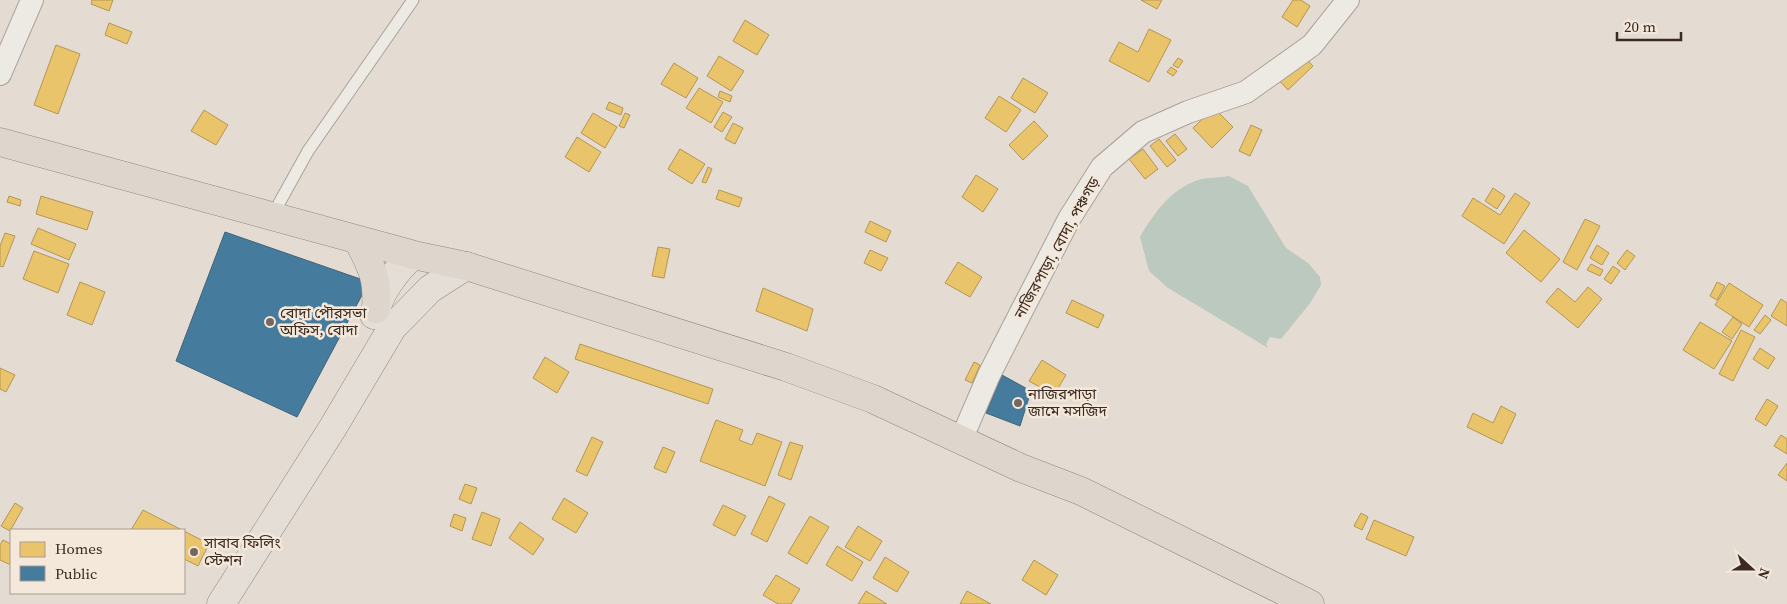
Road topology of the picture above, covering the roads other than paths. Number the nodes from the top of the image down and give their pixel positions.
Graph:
1 (32, 0) edge
2 (413, 0) edge
3 (1348, 0) edge
4 (0, 74) edge
5 (0, 142) edge
6 (272, 216) junction
7 (358, 240) junction
8 (413, 255) junction
9 (466, 266) junction
10 (376, 310) junction
11 (353, 393) junction
12 (961, 440) junction
13 (221, 604) edge
14 (1310, 604) edge

1 - 4 street
2 - 6 lane
3 - 12 street, নাজিরপাড়া, বোদা, পঞ্চগড়
5 - 6 highway
6 - 7 highway
7 - 8 highway
7 - 10 highway
8 - 9 highway
8 - 10 main road
9 - 11 main road
9 - 12 highway
10 - 11 main road
11 - 13 main road
12 - 14 highway

